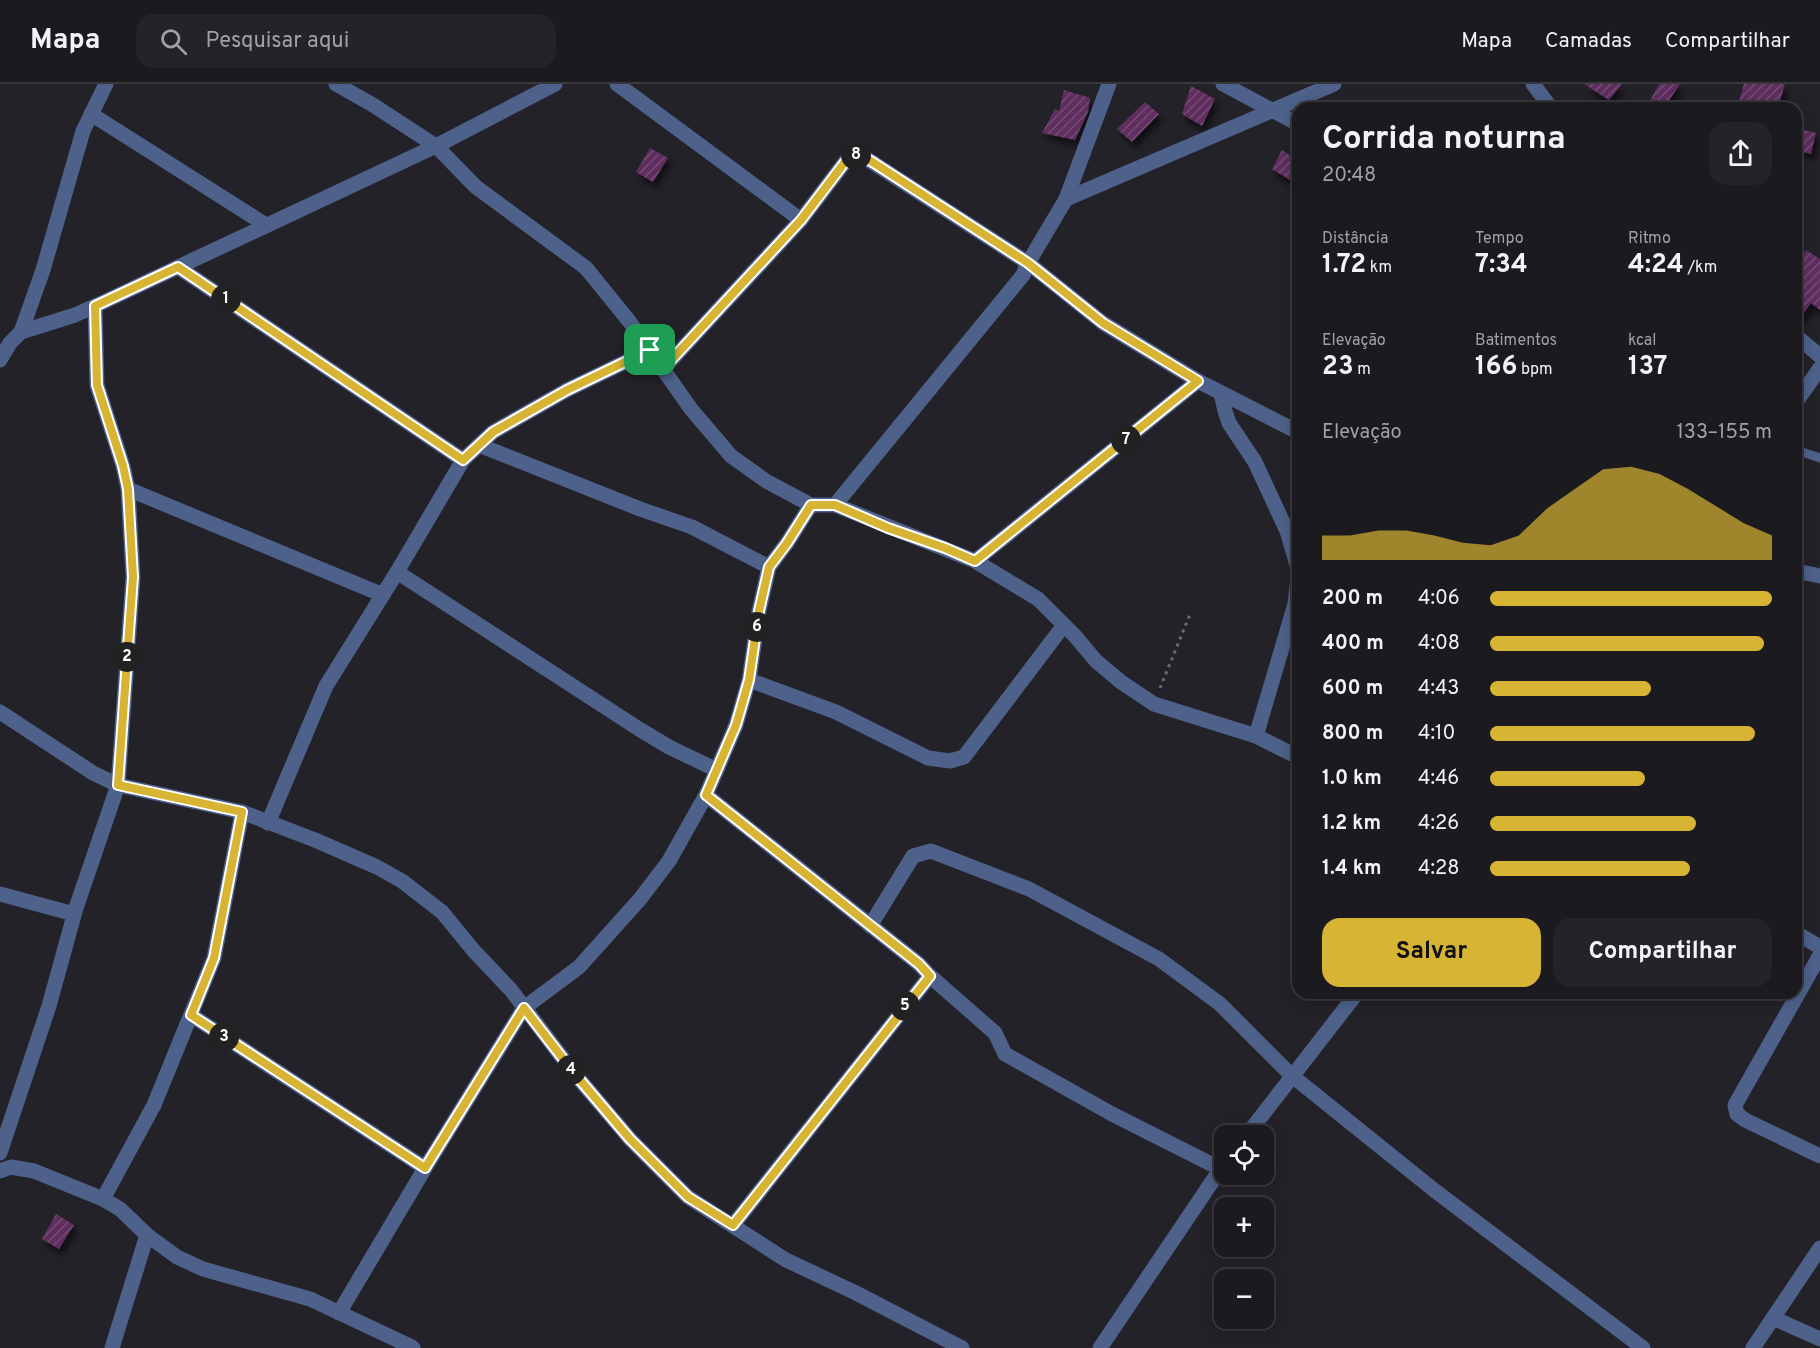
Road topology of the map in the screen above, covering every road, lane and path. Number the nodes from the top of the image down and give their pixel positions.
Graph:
1 (106, 84) edge
2 (336, 84) edge
3 (555, 84) edge
4 (617, 84) edge
5 (1109, 84) edge
6 (1223, 84) edge
7 (1335, 84) edge
8 (1533, 84) edge
9 (1295, 102) edge
10 (1546, 102) edge
11 (1292, 103) edge
12 (1275, 111) junction
13 (91, 114) junction
14 (1292, 121) edge
15 (436, 146) junction
16 (1066, 199) junction
17 (801, 220) junction
18 (266, 225) junction
19 (1028, 263) junction
20 (178, 267) junction
21 (95, 306) junction
22 (21, 332) junction
23 (1802, 341) edge
24 (650, 350) junction
25 (1820, 356) edge
26 (0, 360) edge
27 (664, 368) junction
28 (1820, 368) edge
29 (1198, 381) junction
30 (1221, 393) junction
31 (1802, 394) edge
32 (1292, 429) edge
33 (479, 445) junction
34 (1802, 452) edge
35 (1820, 459) edge
36 (463, 460) junction
37 (128, 489) junction
38 (811, 505) junction
39 (835, 505) junction
40 (1292, 548) edge
41 (975, 561) junction
42 (769, 567) junction
43 (397, 572) junction
44 (1802, 572) edge
45 (1820, 576) edge
46 (383, 595) junction
47 (1191, 612) dead end
48 (1292, 614) edge
49 (1064, 625) junction
50 (749, 680) junction
51 (1154, 704) junction
52 (0, 712) edge
53 (1256, 736) junction
54 (1292, 754) edge
55 (717, 770) junction
56 (118, 785) junction
57 (706, 795) junction
58 (242, 812) junction
59 (268, 823) junction
60 (0, 894) edge
61 (74, 914) junction
62 (870, 926) junction
63 (1802, 936) edge
64 (1820, 946) edge
65 (1820, 955) edge
66 (930, 976) junction
67 (1802, 987) edge
68 (1352, 999) edge
69 (1795, 999) edge
70 (524, 1008) junction
71 (191, 1015) junction
72 (1291, 1075) junction
73 (1254, 1125) edge
74 (0, 1153) edge
75 (1820, 1156) edge
76 (1214, 1162) edge
77 (425, 1168) junction
78 (0, 1171) edge
79 (1214, 1178) edge
80 (103, 1199) junction
81 (733, 1225) junction
82 (147, 1235) junction
83 (1820, 1248) edge
84 (339, 1313) junction
85 (1773, 1318) junction
86 (1820, 1339) edge
87 (112, 1348) edge
88 (412, 1348) edge
89 (962, 1348) edge
90 (1100, 1348) edge
91 (1643, 1348) edge
92 (1753, 1348) edge

1 - 13 street
2 - 15 street
3 - 15 street
4 - 17 street
5 - 16 street
6 - 12 street
7 - 9 street
8 - 10 street
11 - 12 street
12 - 14 street
12 - 16 street
13 - 18 street
13 - 22 street
15 - 18 street
15 - 24 street
16 - 19 street
17 - 19 street
17 - 27 street
18 - 20 street
19 - 29 street
19 - 39 street
20 - 21 street
20 - 36 street
21 - 22 street
21 - 37 street
22 - 26 street
23 - 25 street
24 - 27 street
24 - 33 street
27 - 38 street
28 - 31 street
29 - 30 street
29 - 41 street
30 - 32 street
30 - 40 street
33 - 36 street
33 - 42 street
34 - 35 lane
36 - 43 street
37 - 46 street
37 - 56 street
38 - 39 street
38 - 42 street
39 - 41 street
41 - 49 street
42 - 50 street
43 - 46 street
43 - 55 street
44 - 45 street
46 - 59 street
47 - 51 path
48 - 53 street
49 - 50 street
49 - 51 street
50 - 55 street
51 - 53 street
52 - 56 street
53 - 54 street
55 - 57 street
56 - 58 street
56 - 61 street
57 - 62 street
57 - 70 street
58 - 59 street
58 - 71 street
59 - 70 street
60 - 61 street
61 - 74 street
62 - 66 street
62 - 72 street
63 - 64 street
65 - 67 street
66 - 76 street
66 - 81 street
68 - 72 street
69 - 75 street
70 - 77 street
70 - 81 street
71 - 77 street
71 - 80 street
72 - 73 street
72 - 91 street
77 - 84 street
78 - 80 street
79 - 90 street
80 - 82 street
81 - 89 street
82 - 84 street
82 - 87 street
83 - 85 street
84 - 88 street
85 - 86 street
85 - 92 street

